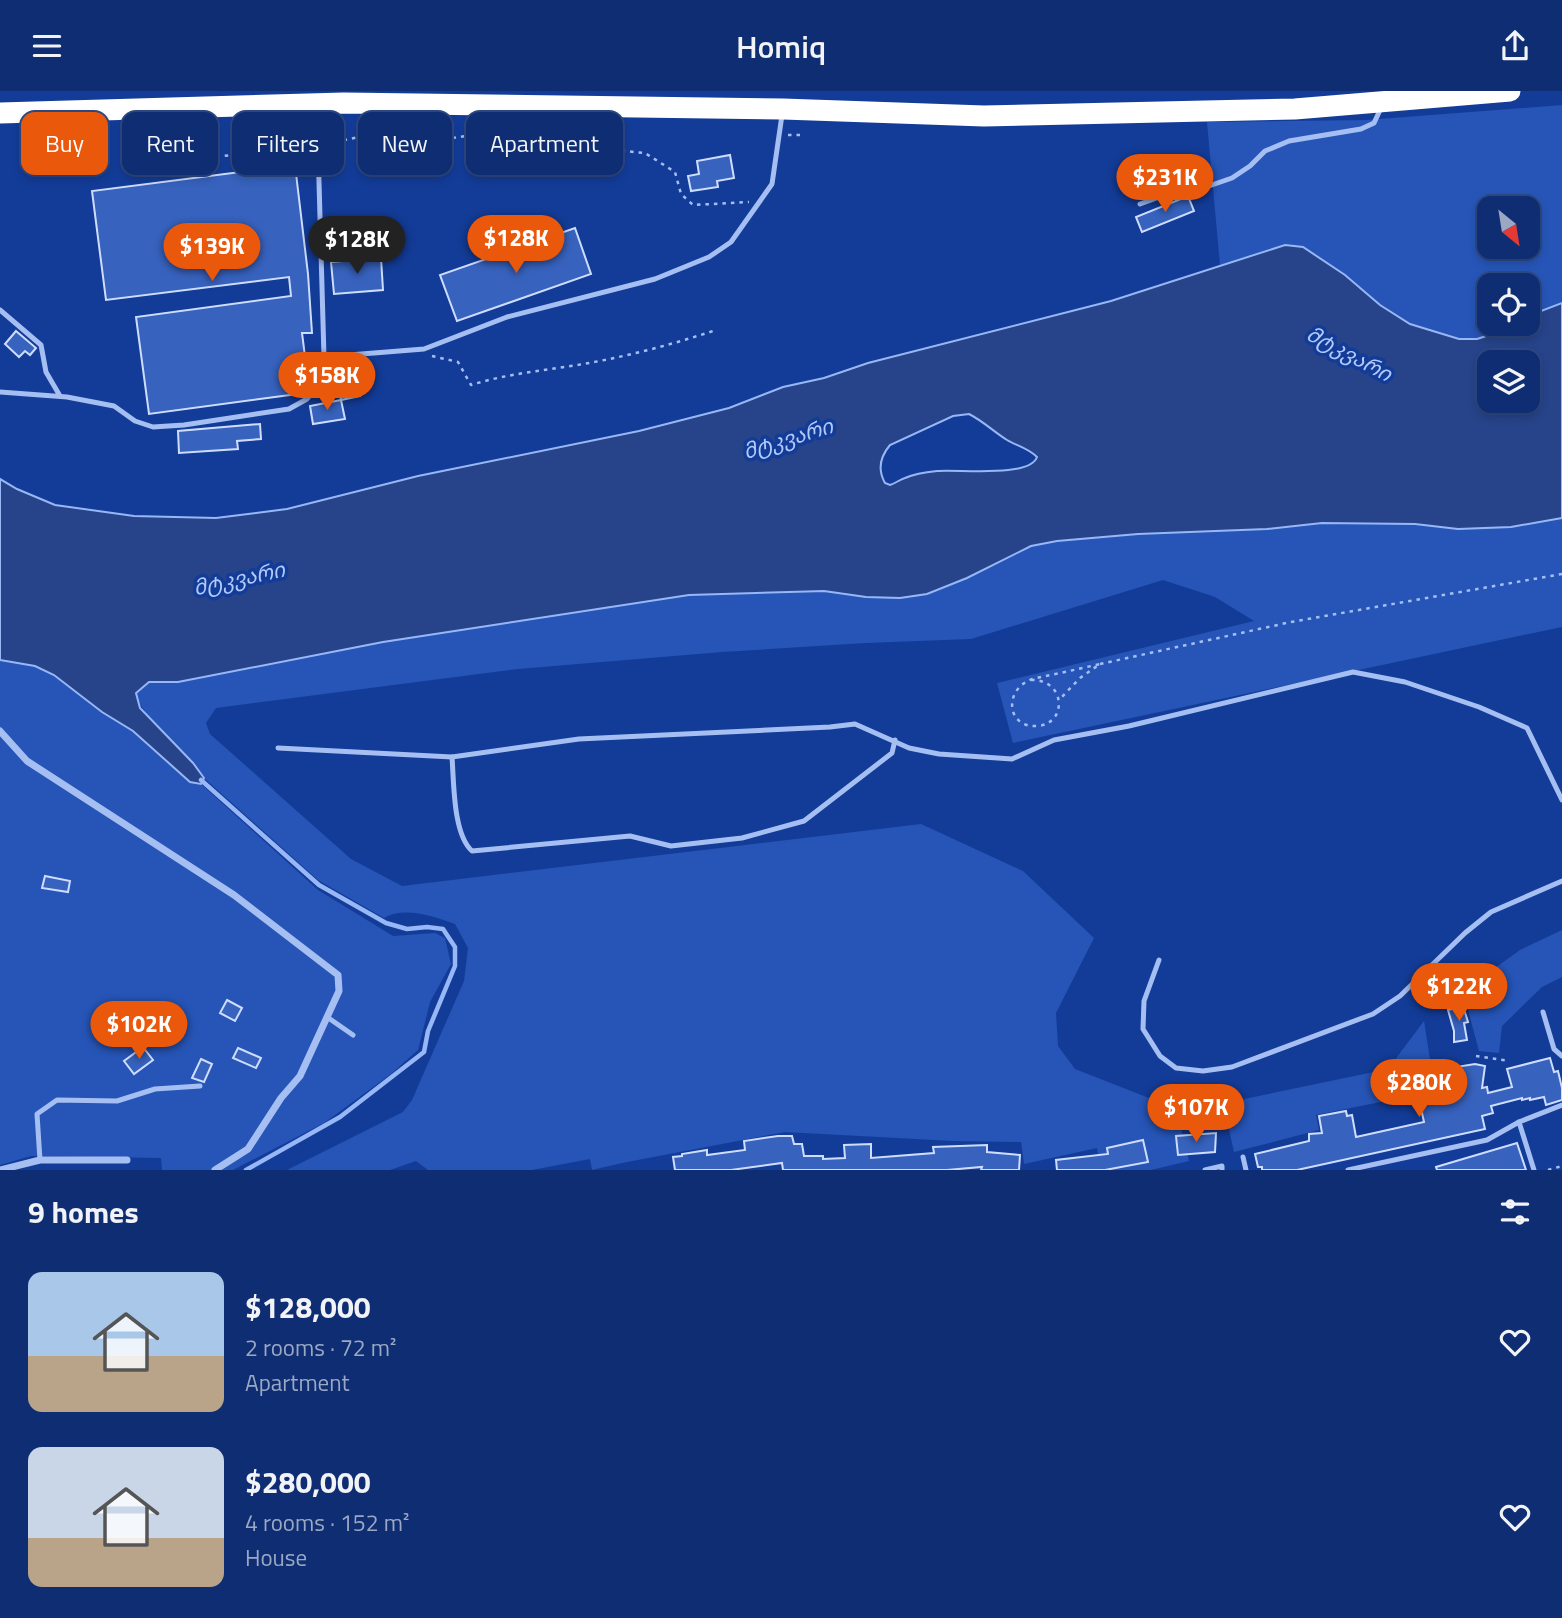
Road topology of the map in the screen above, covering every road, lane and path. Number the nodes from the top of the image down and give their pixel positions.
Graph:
1 (1510, 91) edge
2 (1384, 102) junction
3 (783, 109) junction
4 (0, 113) edge
5 (779, 135) junction
6 (805, 135) dead end
7 (452, 138) edge
8 (319, 175) edge
9 (760, 201) junction
10 (1140, 204) dead end
11 (0, 310) edge
12 (716, 330) dead end
13 (424, 349) junction
14 (324, 357) junction
15 (0, 392) edge
16 (60, 396) junction
17 (1562, 574) edge
18 (1100, 664) junction
19 (1031, 680) junction
20 (1059, 700) junction
21 (0, 731) edge
22 (894, 740) junction
23 (278, 748) dead end
24 (452, 757) junction
25 (1561, 796) edge
26 (1562, 881) edge
27 (1159, 960) dead end
28 (1543, 1012) dead end
29 (327, 1017) junction
30 (353, 1035) dead end
31 (1476, 1056) dead end
32 (1562, 1056) edge
33 (1509, 1061) dead end
34 (200, 1086) dead end
35 (1562, 1105) edge
36 (1519, 1122) junction
37 (1243, 1157) dead end
38 (95, 1159) junction
39 (40, 1160) junction
40 (127, 1160) dead end
41 (1562, 1166) edge
42 (0, 1170) edge
43 (94, 1170) edge
44 (215, 1170) edge
45 (1205, 1170) edge
46 (1222, 1170) edge
47 (1246, 1170) edge
48 (1348, 1170) edge
49 (1534, 1170) edge
50 (1548, 1170) edge

1 - 2 highway
2 - 3 highway
2 - 10 lane
3 - 4 highway
3 - 5 lane
5 - 6 path
5 - 9 lane
7 - 9 path
8 - 14 lane
9 - 13 lane
11 - 16 lane
12 - 13 path
13 - 14 lane
14 - 16 lane
15 - 16 lane
17 - 18 path
18 - 19 path
18 - 20 path
19 - 20 path
19 - 20 path
21 - 29 street
22 - 24 lane
22 - 24 lane
22 - 25 lane
23 - 24 lane
26 - 27 lane
28 - 32 lane
29 - 30 lane
29 - 44 street
31 - 33 path
34 - 39 lane
35 - 36 lane
36 - 48 lane
36 - 49 lane
37 - 47 lane
38 - 39 street
38 - 40 street
38 - 43 lane
39 - 42 street
41 - 50 path
45 - 46 lane

